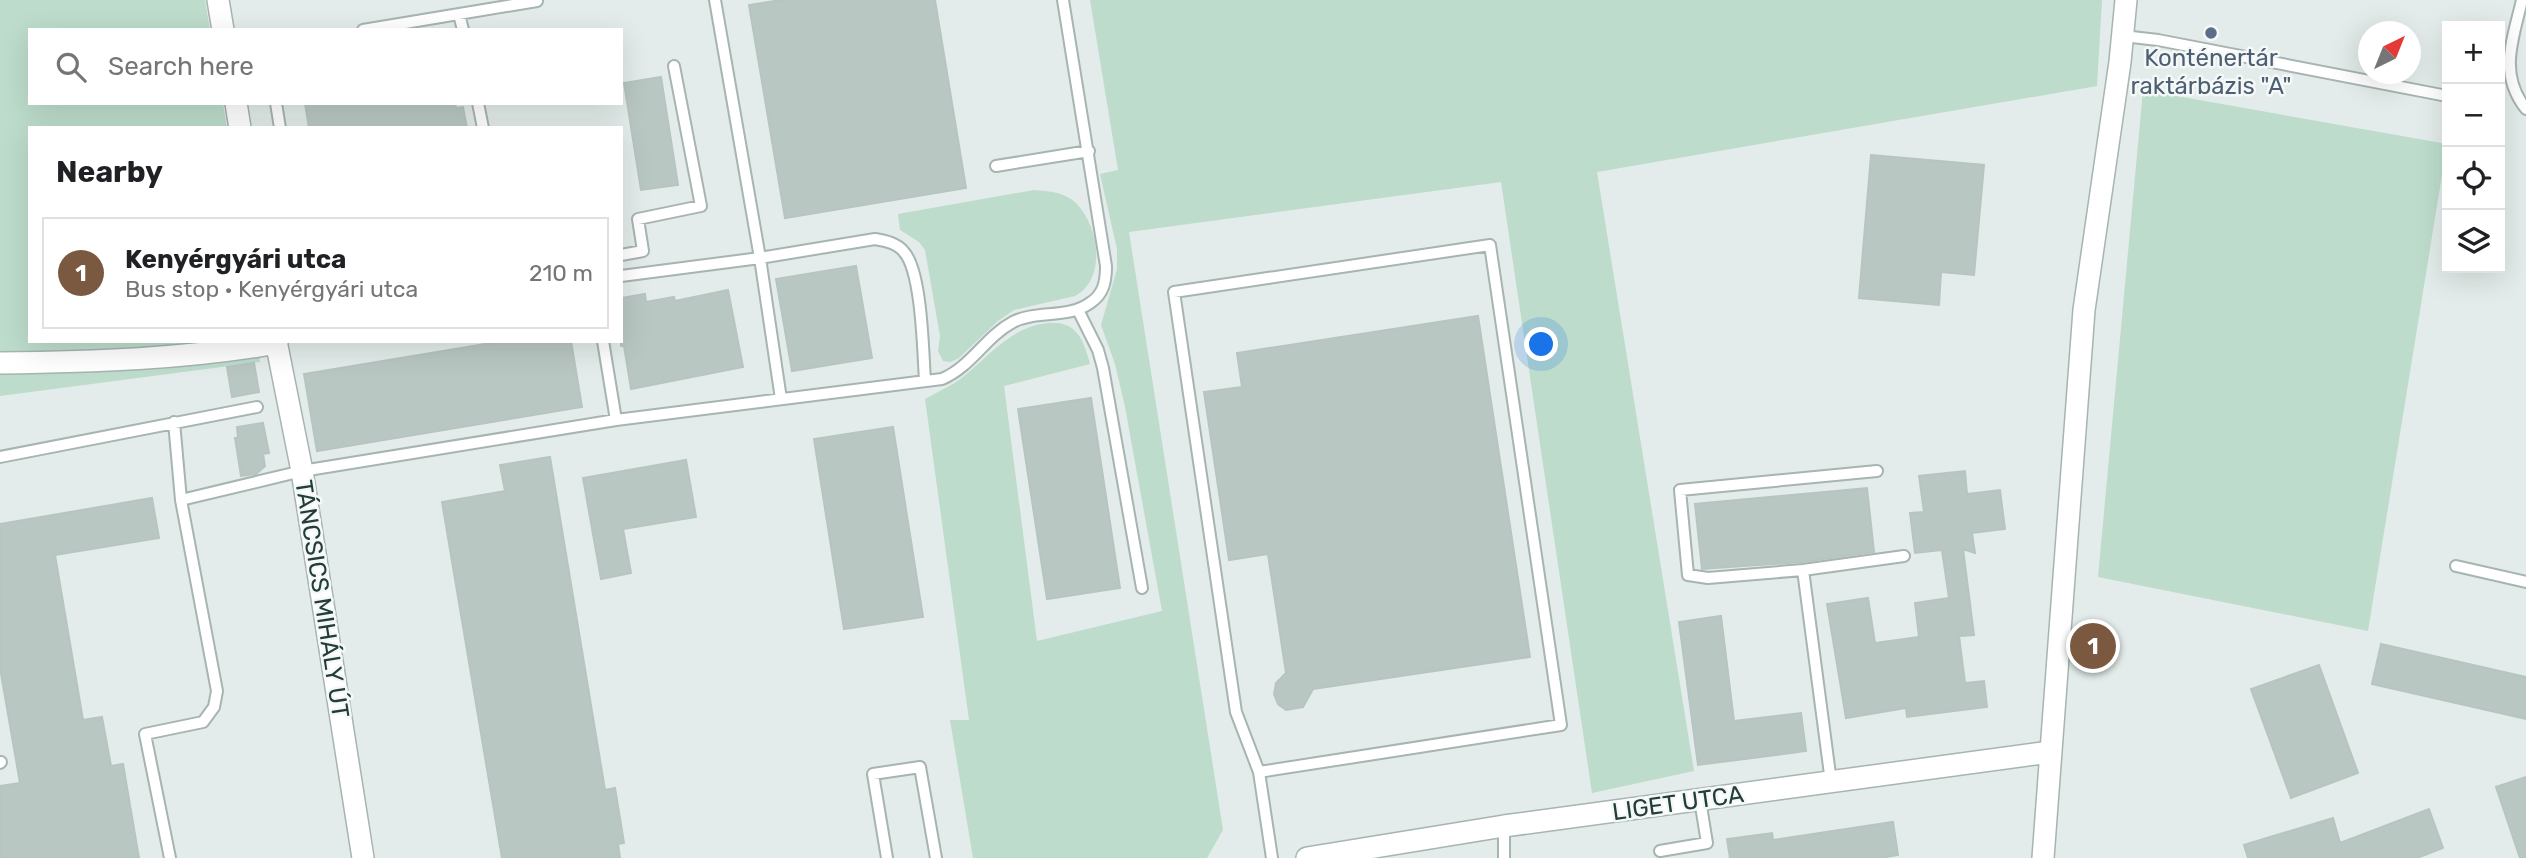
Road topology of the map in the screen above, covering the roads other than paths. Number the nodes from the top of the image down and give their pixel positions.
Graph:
1 (218, 0) edge
2 (715, 0) edge
3 (1063, 0) edge
4 (2126, 0) edge
5 (2522, 0) edge
6 (537, 1) edge
7 (460, 14) junction
8 (223, 28) edge
9 (375, 28) edge
10 (463, 28) edge
11 (2123, 36) junction
12 (674, 66) dead end
13 (2442, 95) edge
14 (236, 105) edge
15 (276, 105) edge
16 (478, 105) edge
17 (2526, 108) edge
18 (240, 126) edge
19 (280, 126) edge
20 (483, 126) edge
21 (1089, 151) junction
22 (996, 166) dead end
23 (623, 255) edge
24 (760, 258) junction
25 (623, 276) edge
26 (1078, 310) junction
27 (271, 343) edge
28 (276, 343) edge
29 (603, 343) edge
30 (0, 363) edge
31 (925, 382) junction
32 (781, 399) junction
33 (257, 407) dead end
34 (616, 420) junction
35 (174, 422) junction
36 (0, 457) edge
37 (302, 471) junction
38 (1877, 471) dead end
39 (181, 500) junction
40 (1904, 556) dead end
41 (2456, 566) dead end
42 (1803, 570) junction
43 (2526, 582) edge
44 (1142, 588) dead end
45 (2050, 752) junction
46 (1259, 772) junction
47 (1831, 782) junction
48 (1700, 800) junction
49 (1504, 826) junction
50 (1660, 851) dead end
51 (170, 858) edge
52 (363, 858) edge
53 (887, 858) edge
54 (936, 858) edge
55 (1272, 858) edge
56 (1307, 858) edge
57 (1504, 858) edge
58 (2043, 858) edge

1 - 8 street
2 - 24 lane
3 - 21 lane
4 - 11 street
5 - 17 lane
6 - 7 lane
7 - 9 lane
7 - 10 lane
11 - 13 lane
11 - 45 street
12 - 23 lane
14 - 18 street
15 - 19 lane
16 - 20 lane
21 - 22 lane
21 - 26 lane
24 - 25 lane
24 - 31 lane
24 - 32 lane
26 - 31 lane
26 - 44 lane
27 - 30 street
28 - 37 street, TÁNCSICS MIHÁLY ÚT
29 - 34 lane
31 - 32 lane
32 - 34 lane
33 - 35 lane
34 - 37 lane
35 - 36 lane
35 - 39 lane
37 - 39 lane
37 - 52 street, TÁNCSICS MIHÁLY ÚT
38 - 42 lane
39 - 51 lane
40 - 42 lane
41 - 43 lane
42 - 47 lane
45 - 47 street, LIGET UTCA
45 - 58 street
46 - 46 lane
46 - 55 lane
47 - 48 street, LIGET UTCA
48 - 49 street, LIGET UTCA
48 - 50 lane
49 - 56 street, LIGET UTCA
49 - 57 lane
53 - 54 lane

